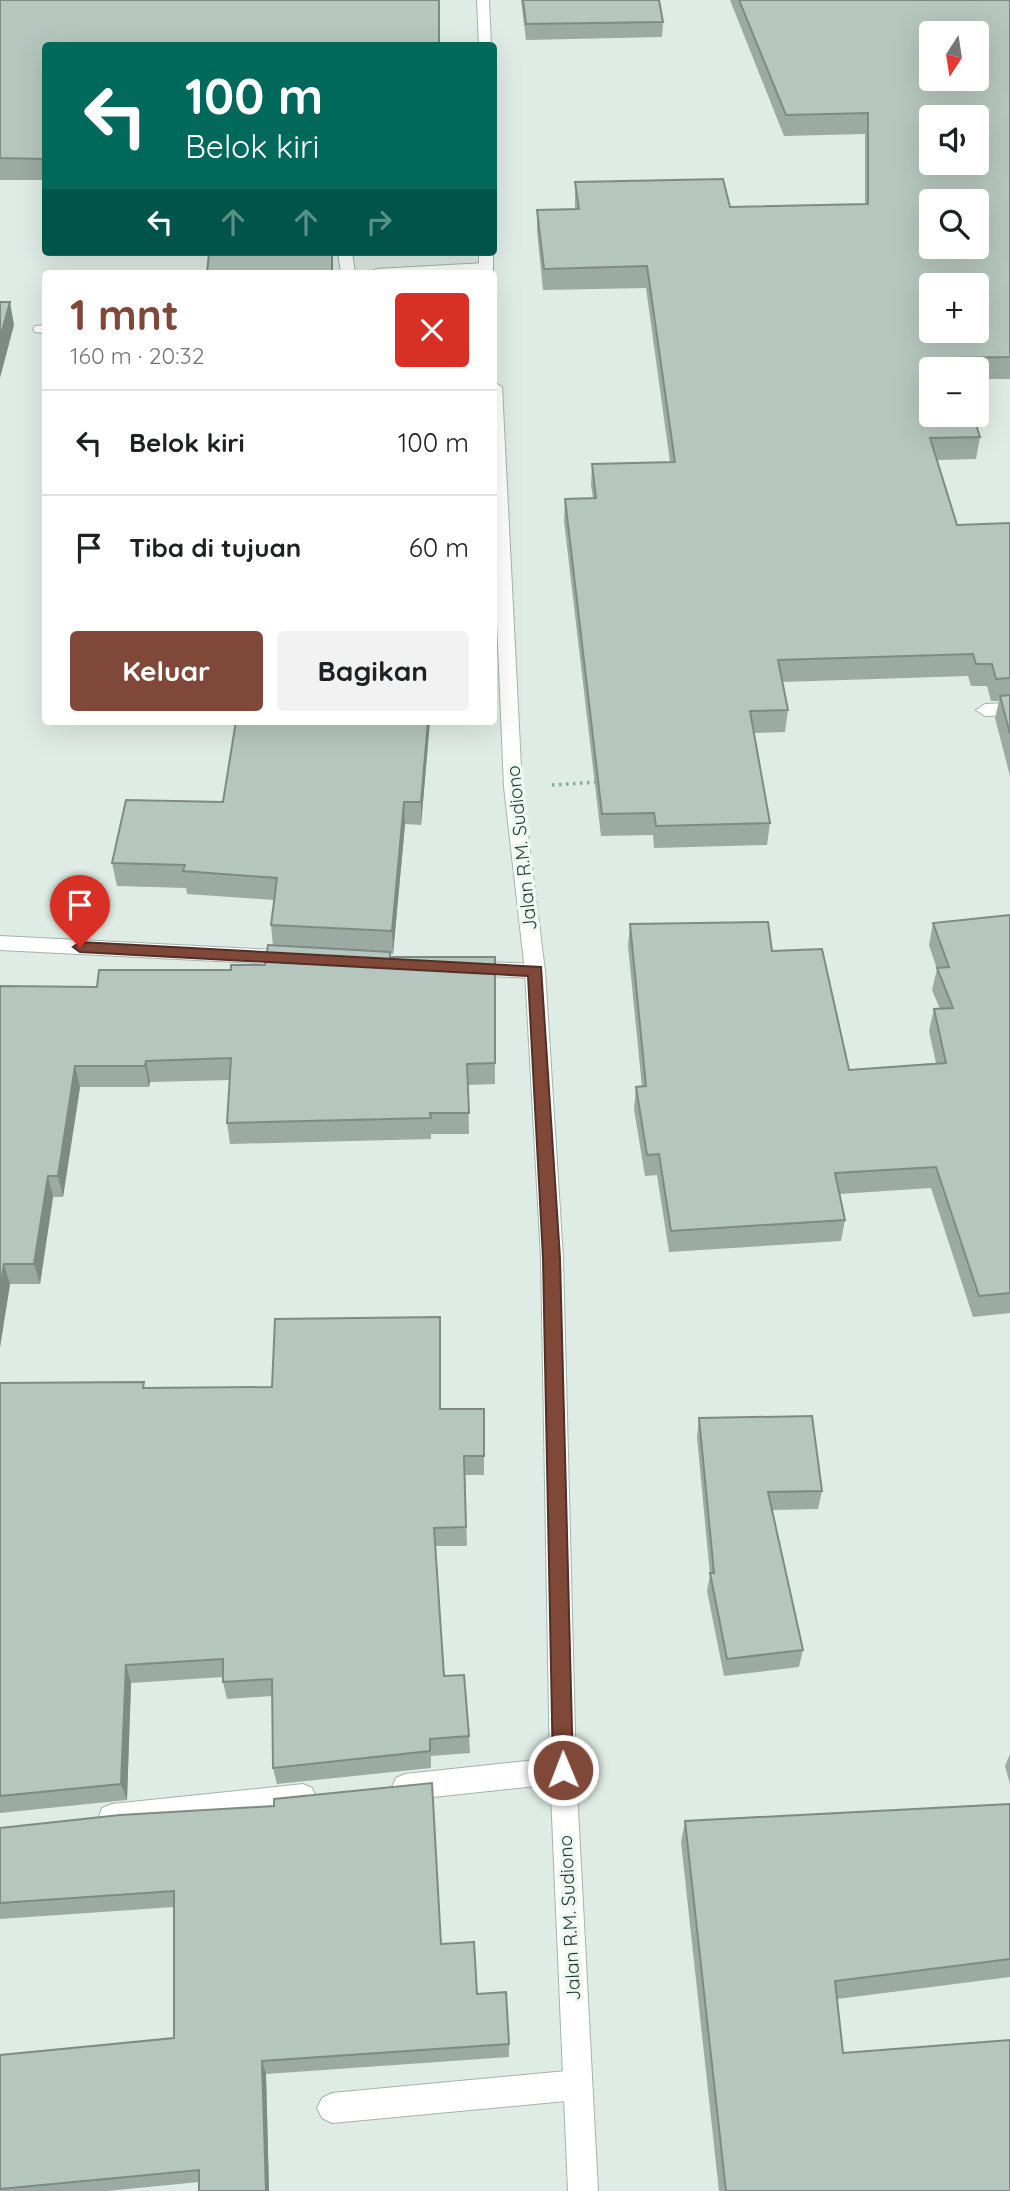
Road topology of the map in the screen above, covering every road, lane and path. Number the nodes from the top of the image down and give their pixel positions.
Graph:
1 (483, 0) edge
2 (485, 42) edge
3 (486, 264) edge
4 (413, 270) edge
5 (497, 450) edge
6 (1010, 709) edge
7 (985, 710) dead end
8 (609, 781) edge
9 (513, 787) junction
10 (0, 943) edge
11 (316, 960) edge
12 (453, 967) edge
13 (535, 971) junction
14 (563, 1770) junction
15 (384, 1789) edge
16 (329, 1794) edge
17 (82, 1820) edge
18 (577, 2085) junction
19 (332, 2108) dead end
20 (583, 2191) edge

1 - 2 street
3 - 4 street
5 - 9 street, Jalan R.M. Sudiono
6 - 7 street
8 - 9 path
9 - 13 street, Jalan R.M. Sudiono
10 - 11 street
12 - 13 street
13 - 14 street, Jalan R.M. Sudiono
14 - 15 street
14 - 18 street, Jalan R.M. Sudiono
16 - 17 street
18 - 19 street
18 - 20 street, Jalan R.M. Sudiono

